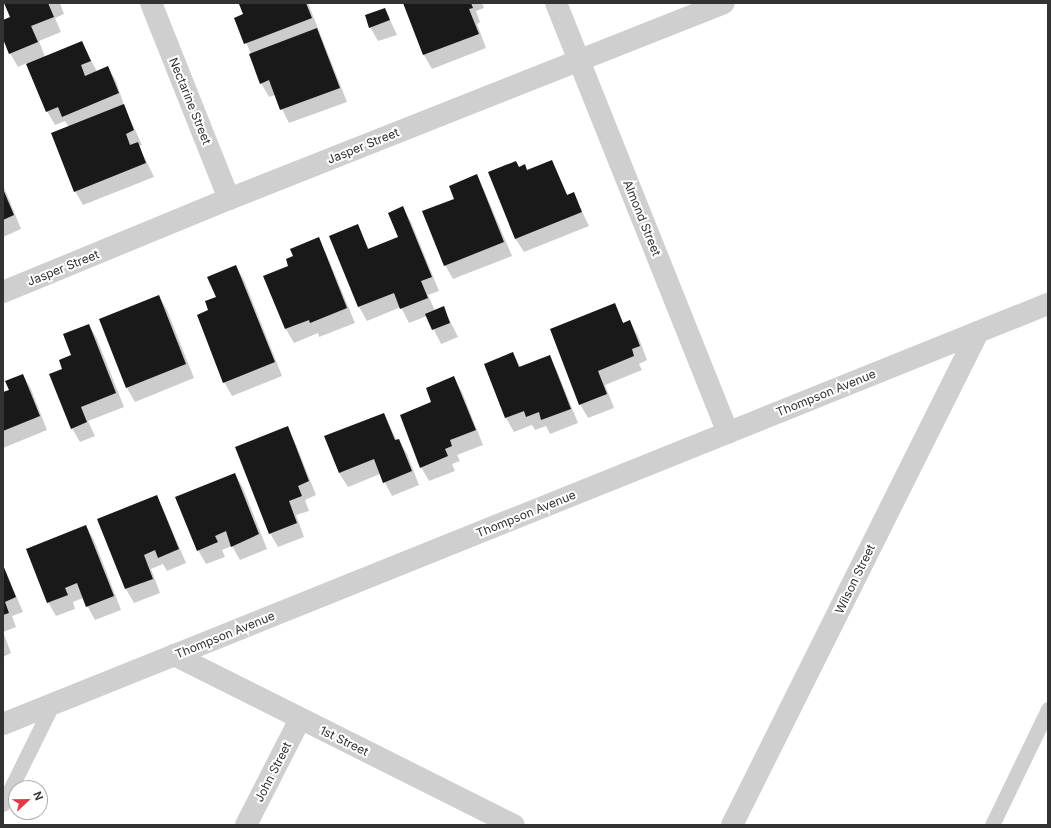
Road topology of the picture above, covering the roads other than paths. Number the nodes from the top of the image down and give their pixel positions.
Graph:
1 (151, 3) edge
2 (556, 3) edge
3 (724, 3) edge
4 (579, 60) junction
5 (229, 199) junction
6 (3, 292) edge
7 (1048, 304) edge
8 (978, 332) junction
9 (728, 433) junction
10 (174, 655) junction
11 (52, 705) junction
12 (1048, 709) edge
13 (300, 719) junction
14 (3, 724) edge
15 (3, 804) edge
16 (487, 819) edge
17 (246, 825) edge
18 (514, 825) edge
19 (732, 825) edge
20 (992, 825) edge

1 - 5 street, Nectarine Street
2 - 4 street, Almond Street
3 - 4 street, Jasper Street
4 - 5 street, Jasper Street
4 - 9 street, Almond Street
5 - 6 street, Jasper Street
7 - 8 street, Thompson Avenue
8 - 9 street, Thompson Avenue
8 - 19 street, Wilson Street
9 - 10 street, Thompson Avenue
10 - 11 street, Thompson Avenue
10 - 13 street, 1st Street
11 - 14 street, Thompson Avenue
11 - 15 lane
12 - 20 lane
13 - 16 street, 1st Street
13 - 17 street, John Street
16 - 18 street, 1st Street

